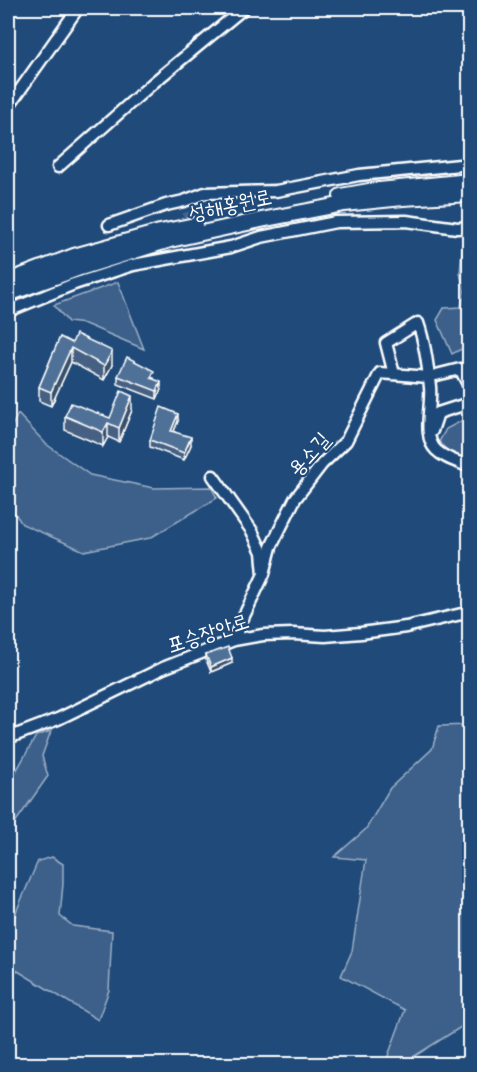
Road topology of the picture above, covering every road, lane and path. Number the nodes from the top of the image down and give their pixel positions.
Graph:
1 (78, 8) edge
2 (244, 8) edge
3 (8, 107) edge
4 (470, 164) edge
5 (58, 167) dead end
6 (470, 181) edge
7 (470, 194) edge
8 (109, 225) dead end
9 (470, 227) edge
10 (8, 281) edge
11 (8, 294) edge
12 (8, 311) edge
13 (394, 374) junction
14 (429, 377) junction
15 (470, 388) edge
16 (470, 399) edge
17 (429, 437) junction
18 (470, 467) edge
19 (213, 476) dead end
20 (264, 574) junction
21 (470, 612) edge
22 (234, 640) junction
23 (8, 738) edge

1 - 3 street
2 - 5 street
4 - 8 street
6 - 10 main road, 성해홍원로
7 - 11 main road, 성해홍원로
9 - 12 street
13 - 14 street
13 - 14 street
13 - 20 street, 용소길
14 - 15 street
14 - 17 street
16 - 17 street
17 - 18 street
19 - 20 street
20 - 22 street, 용소길
21 - 22 street, 포승장안로
22 - 23 street, 포승장안로

